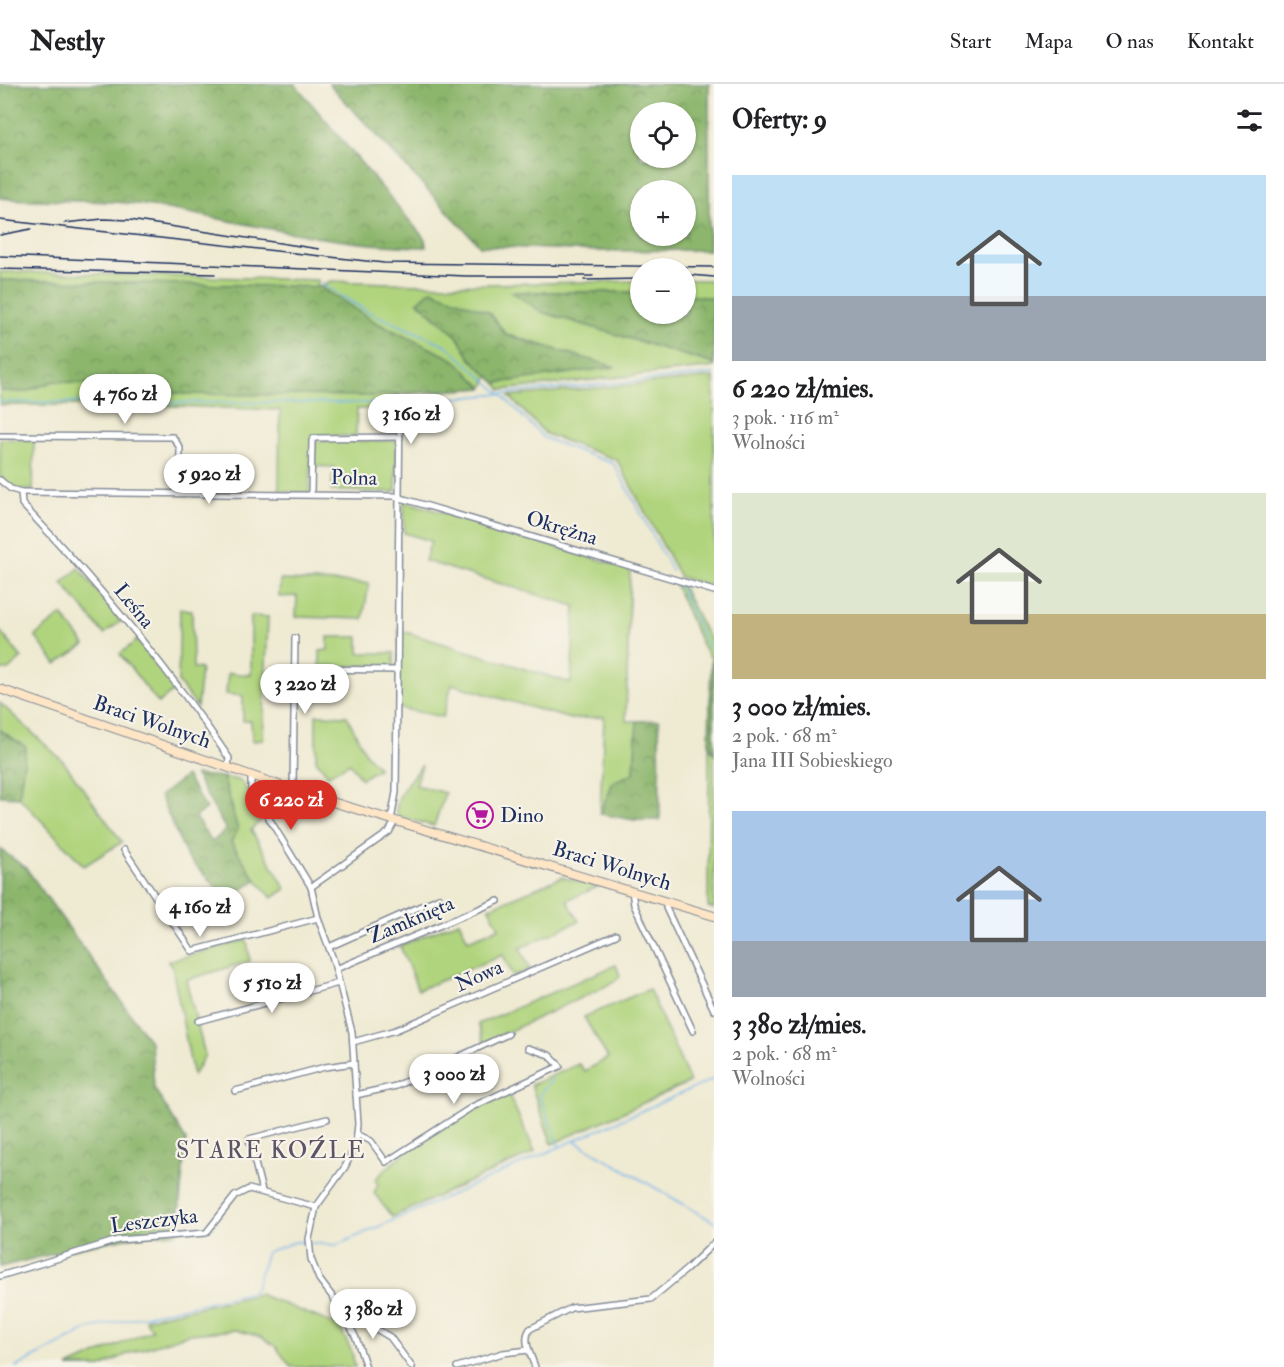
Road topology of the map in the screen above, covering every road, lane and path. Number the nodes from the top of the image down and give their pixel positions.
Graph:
1 (400, 403) dead end
2 (0, 436) edge
3 (400, 437) junction
4 (0, 480) edge
5 (21, 492) junction
6 (179, 493) junction
7 (311, 494) junction
8 (400, 497) junction
9 (714, 591) edge
10 (294, 638) dead end
11 (294, 669) junction
12 (397, 670) junction
13 (0, 689) edge
14 (228, 767) junction
15 (251, 775) junction
16 (293, 790) junction
17 (393, 821) junction
18 (124, 850) dead end
19 (312, 887) junction
20 (632, 891) junction
21 (439, 898) dead end
22 (498, 901) dead end
23 (666, 901) junction
24 (714, 916) edge
25 (318, 918) junction
26 (616, 934) dead end
27 (328, 947) junction
28 (336, 969) junction
29 (339, 983) junction
30 (714, 1010) edge
31 (198, 1021) dead end
32 (693, 1031) dead end
33 (508, 1034) dead end
34 (353, 1042) junction
35 (528, 1048) dead end
36 (354, 1063) junction
37 (235, 1091) dead end
38 (356, 1095) junction
39 (327, 1119) dead end
40 (357, 1134) junction
41 (262, 1191) junction
42 (316, 1208) junction
43 (714, 1243) edge
44 (0, 1276) edge
45 (341, 1308) junction
46 (529, 1350) junction
47 (366, 1367) edge
48 (412, 1367) edge
49 (457, 1367) edge
50 (535, 1367) edge

1 - 3 street
2 - 6 street
3 - 7 street
3 - 8 street
4 - 5 street
5 - 6 street, Polna
5 - 14 street, Leśna
6 - 7 street, Polna
7 - 8 street, Polna
8 - 9 street, Okrężna
8 - 12 street, Polna
10 - 11 street
11 - 12 street
11 - 16 street
12 - 17 street, Polna
13 - 14 main road, Braci Wolnych
14 - 15 main road, Braci Wolnych
15 - 16 main road, Braci Wolnych
15 - 19 street
16 - 17 main road, Braci Wolnych
17 - 19 street
17 - 20 main road, Braci Wolnych
18 - 25 street
19 - 25 street
20 - 23 main road, Braci Wolnych
20 - 32 street
21 - 27 street
22 - 28 street, Zamknięta
23 - 24 main road, Braci Wolnych
23 - 30 street
25 - 27 street
26 - 34 street, Nowa
27 - 28 street
28 - 29 street
29 - 31 street
29 - 34 street
33 - 38 street
34 - 36 street
35 - 40 street
36 - 37 street
36 - 38 street
38 - 40 street
39 - 41 street
40 - 42 street
41 - 42 street
41 - 44 street, Leszczyka
42 - 45 street
43 - 46 street
45 - 47 street
45 - 48 street
46 - 49 street
46 - 50 street

